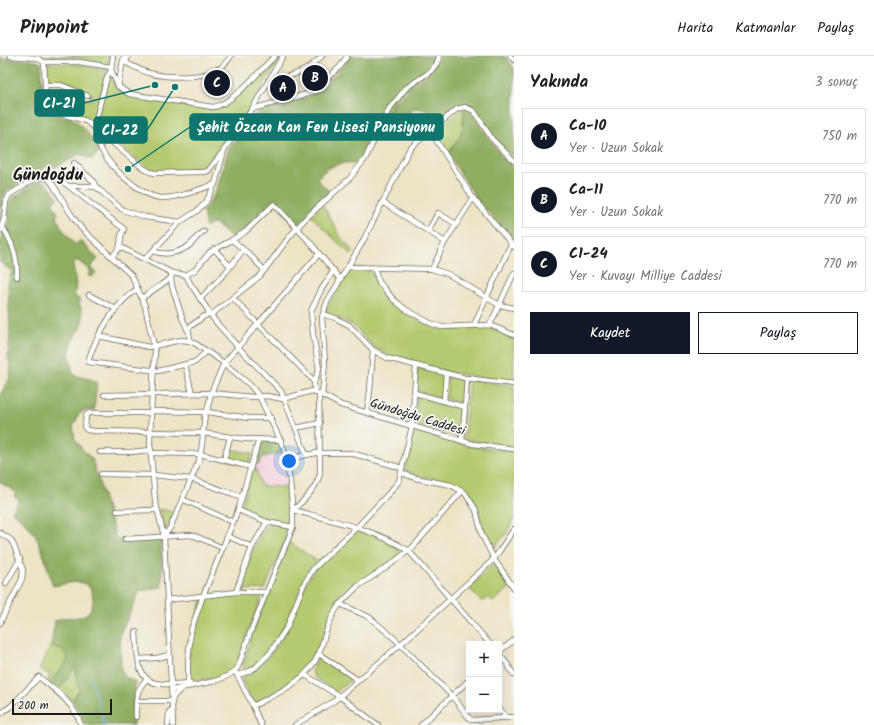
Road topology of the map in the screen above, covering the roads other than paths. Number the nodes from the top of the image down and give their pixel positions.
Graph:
1 (10, 56) edge
2 (113, 56) edge
3 (124, 56) edge
4 (128, 56) edge
5 (231, 56) edge
6 (275, 56) edge
7 (283, 56) edge
8 (322, 56) edge
9 (347, 56) edge
10 (438, 56) edge
11 (510, 56) edge
12 (269, 58) edge
13 (514, 60) edge
14 (44, 62) junction
15 (111, 69) junction
16 (268, 81) junction
17 (45, 85) junction
18 (118, 86) junction
19 (88, 96) dead end
20 (252, 109) junction
21 (94, 127) junction
22 (430, 132) junction
23 (99, 145) dead end
24 (224, 150) junction
25 (514, 161) edge
26 (74, 163) dead end
27 (47, 178) junction
28 (215, 184) junction
29 (69, 186) junction
30 (96, 188) junction
31 (473, 198) junction
32 (382, 202) junction
33 (180, 222) junction
34 (456, 224) junction
35 (1, 229) edge
36 (296, 229) junction
37 (204, 231) dead end
38 (428, 231) junction
39 (232, 240) junction
40 (445, 242) junction
41 (513, 245) edge
42 (120, 247) junction
43 (214, 249) junction
44 (243, 250) junction
45 (153, 251) junction
46 (319, 254) junction
47 (112, 257) junction
48 (145, 259) junction
49 (230, 266) junction
50 (348, 267) junction
51 (374, 268) junction
52 (432, 269) junction
53 (264, 270) junction
54 (334, 270) junction
55 (172, 273) junction
56 (514, 273) edge
57 (186, 275) junction
58 (17, 277) dead end
59 (171, 278) junction
60 (340, 279) junction
61 (138, 289) junction
62 (89, 295) dead end
63 (487, 297) junction
64 (142, 298) junction
65 (233, 298) junction
66 (200, 299) junction
67 (499, 304) junction
68 (514, 308) edge
69 (116, 309) junction
70 (323, 314) junction
71 (210, 315) junction
72 (258, 324) junction
73 (474, 325) junction
74 (490, 325) junction
75 (187, 329) junction
76 (514, 335) edge
77 (99, 336) junction
78 (190, 341) junction
79 (155, 347) junction
80 (238, 347) junction
81 (373, 350) junction
82 (207, 351) junction
83 (224, 363) junction
84 (185, 365) junction
85 (416, 366) junction
86 (155, 371) junction
87 (446, 374) junction
88 (467, 378) junction
89 (314, 382) junction
90 (514, 384) edge
91 (192, 393) junction
92 (211, 393) junction
93 (319, 393) junction
94 (415, 393) junction
95 (104, 395) dead end
96 (152, 395) junction
97 (259, 396) junction
98 (285, 399) junction
99 (444, 401) junction
100 (465, 407) junction
101 (151, 412) junction
102 (206, 412) junction
103 (367, 412) junction
104 (271, 418) junction
105 (320, 423) junction
106 (412, 426) junction
107 (296, 428) junction
108 (150, 433) junction
109 (203, 433) junction
110 (230, 437) junction
111 (259, 440) junction
112 (281, 440) junction
113 (462, 441) junction
114 (514, 449) edge
115 (100, 452) dead end
116 (151, 452) junction
117 (321, 452) junction
118 (200, 454) junction
119 (306, 454) junction
120 (287, 459) junction
121 (224, 460) junction
122 (251, 467) junction
123 (402, 471) junction
124 (101, 474) dead end
125 (153, 474) junction
126 (191, 479) junction
127 (462, 491) junction
128 (242, 497) junction
129 (182, 499) junction
130 (157, 510) junction
131 (238, 510) junction
132 (293, 510) junction
133 (117, 511) dead end
134 (233, 522) junction
135 (267, 522) junction
136 (293, 527) junction
137 (357, 527) junction
138 (514, 529) edge
139 (0, 533) edge
140 (164, 536) junction
141 (227, 536) junction
142 (125, 539) dead end
143 (252, 547) junction
144 (222, 548) junction
145 (409, 551) junction
146 (494, 558) junction
147 (20, 559) junction
148 (6, 583) dead end
149 (514, 588) edge
150 (236, 592) junction
151 (267, 592) junction
152 (203, 596) junction
153 (451, 598) junction
154 (167, 600) junction
155 (340, 604) junction
156 (0, 623) edge
157 (136, 632) dead end
158 (514, 640) edge
159 (487, 641) edge
160 (401, 644) junction
161 (502, 650) edge
162 (318, 654) junction
163 (169, 655) junction
164 (502, 657) edge
165 (138, 659) junction
166 (236, 674) junction
167 (305, 675) junction
168 (514, 675) edge
169 (146, 680) junction
170 (358, 680) junction
171 (188, 683) junction
172 (466, 683) edge
173 (171, 684) junction
174 (200, 684) junction
175 (184, 687) junction
176 (172, 690) junction
177 (339, 696) junction
178 (452, 696) junction
179 (136, 701) junction
180 (172, 701) junction
181 (253, 706) junction
182 (502, 712) edge
183 (0, 714) edge
184 (136, 717) dead end
185 (507, 718) junction
186 (514, 718) edge
187 (81, 725) edge
188 (168, 725) edge
189 (173, 725) edge
190 (261, 725) edge
191 (295, 725) edge
192 (378, 725) edge
193 (421, 725) edge

1 - 14 street
2 - 15 street
3 - 18 street
4 - 5 street
6 - 12 street
7 - 16 street
8 - 16 street
9 - 20 street
10 - 36 street
11 - 13 street
12 - 18 street
14 - 15 street
14 - 17 street
15 - 18 street
15 - 21 street
16 - 20 street
17 - 19 street
17 - 21 street
20 - 24 street
21 - 24 street
22 - 25 street
22 - 31 street
22 - 32 street
23 - 28 street
24 - 28 street
26 - 30 street
27 - 29 street
27 - 35 street
27 - 47 street
28 - 33 street
29 - 30 street
29 - 42 street
30 - 33 street
31 - 34 street
31 - 41 street
32 - 38 street
32 - 50 street
33 - 45 street
34 - 38 street
34 - 40 street
35 - 58 street
36 - 39 street
36 - 46 street
36 - 53 street
37 - 45 street
38 - 40 street
39 - 43 street
39 - 44 street
40 - 52 street
41 - 63 street
42 - 47 street
42 - 48 street
43 - 49 street
43 - 57 street
44 - 49 street
44 - 53 street
45 - 48 street
46 - 54 street
46 - 72 street
47 - 61 street
48 - 55 street
49 - 66 street
50 - 51 street
50 - 60 street
51 - 52 street
51 - 73 street
52 - 63 street
53 - 65 street
54 - 60 street
54 - 89 street
55 - 57 street
55 - 59 street
56 - 67 street
57 - 66 street
59 - 64 street
59 - 75 street
60 - 70 street
61 - 64 street
61 - 69 street
62 - 69 street
63 - 67 street
63 - 73 street
64 - 79 street
65 - 71 street
65 - 72 street
66 - 71 street
67 - 68 street
67 - 74 street
69 - 77 street
70 - 81 street
70 - 93 street
71 - 75 street
71 - 80 street
72 - 80 street
72 - 89 street
73 - 74 street
74 - 76 street
75 - 78 street
77 - 79 street
77 - 86 street
78 - 79 street
78 - 82 street
79 - 86 street
80 - 83 street
80 - 98 street
81 - 85 street
81 - 103 street
82 - 83 street
82 - 84 street
83 - 92 street
83 - 97 street
84 - 86 street
84 - 91 street
85 - 87 street
85 - 94 street
86 - 96 street
87 - 88 street
87 - 99 street
88 - 90 street
88 - 100 street
89 - 93 street
91 - 92 street
91 - 96 street
92 - 97 street
92 - 102 street
93 - 98 street
93 - 103 street, Gündoğdu Caddesi
93 - 105 street
94 - 99 street
94 - 106 street
95 - 96 street
96 - 101 street
97 - 98 street
97 - 104 street
98 - 107 street
99 - 100 street
100 - 113 street
101 - 102 street
101 - 108 street
101 - 108 street
102 - 104 street
102 - 109 street
103 - 106 street, Gündoğdu Caddesi
104 - 112 street
105 - 107 street
105 - 117 street
106 - 113 street, Gündoğdu Caddesi
106 - 123 street
107 - 119 street
108 - 109 street
108 - 116 street
109 - 110 street
109 - 118 street
110 - 111 street
110 - 121 street
111 - 112 street
111 - 122 street
112 - 120 street
113 - 114 street, Gündoğdu Caddesi
115 - 116 street
116 - 118 street
116 - 125 street
117 - 119 street
117 - 123 street
117 - 132 street
118 - 121 street
118 - 126 street
119 - 120 street
120 - 132 street
121 - 122 street
122 - 128 street
123 - 127 street
123 - 137 street
124 - 125 street
125 - 126 street
125 - 130 street
126 - 128 street
126 - 129 street
127 - 145 street
127 - 146 street
128 - 131 street
129 - 134 street
129 - 140 street
130 - 133 street
130 - 140 street
131 - 134 street
131 - 135 street
132 - 136 street
132 - 137 street
134 - 141 street
135 - 136 street
135 - 143 street
136 - 151 street
137 - 145 street
137 - 166 street
138 - 146 street
139 - 147 street
140 - 142 street
140 - 144 street
140 - 154 street
141 - 143 street
141 - 144 street
143 - 150 street
144 - 152 street
145 - 153 street
145 - 155 street
146 - 149 street
146 - 153 street
147 - 148 street
147 - 156 street
150 - 151 street
150 - 152 street
151 - 166 street
152 - 154 street
152 - 171 street
153 - 159 street
153 - 160 street
154 - 163 street
155 - 160 street
155 - 162 street
157 - 165 street
158 - 161 street
160 - 170 street
160 - 178 street
162 - 167 street
162 - 170 street
163 - 165 street
163 - 173 street
164 - 168 street
165 - 169 street
166 - 174 street
166 - 181 street
167 - 177 street
167 - 181 street
169 - 173 street
169 - 179 street
170 - 177 street
171 - 173 street
171 - 174 street
172 - 178 street
173 - 176 street
174 - 175 street
175 - 176 street
175 - 180 street
176 - 180 street
177 - 191 street
177 - 192 street
178 - 185 street
178 - 193 street
179 - 180 street
179 - 184 street
180 - 188 street
180 - 189 street
181 - 190 street
182 - 185 street
183 - 187 street
185 - 186 street

